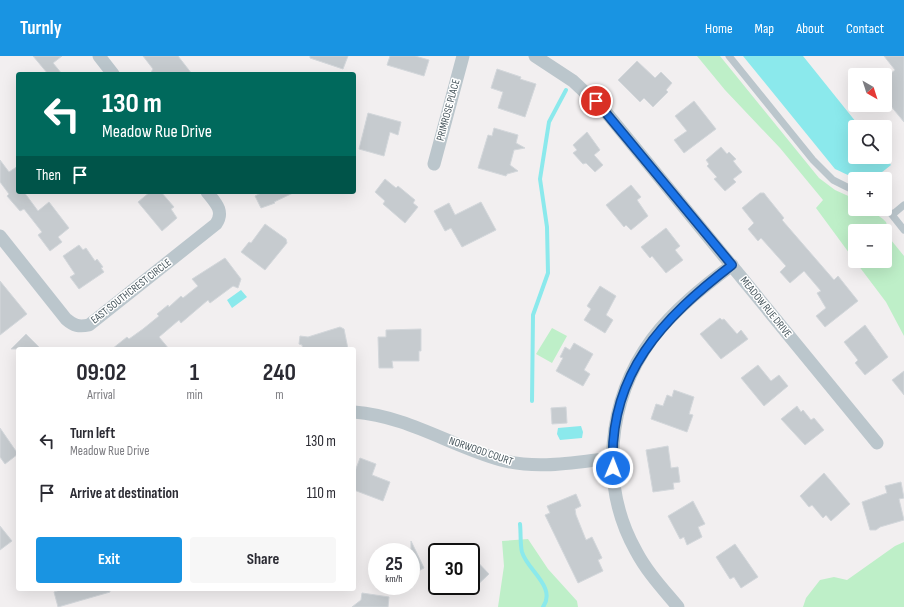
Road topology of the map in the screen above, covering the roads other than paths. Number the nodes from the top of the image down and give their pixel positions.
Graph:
1 (99, 56) edge
2 (463, 56) edge
3 (535, 56) edge
4 (729, 56) edge
5 (111, 72) edge
6 (434, 164) dead end
7 (848, 188) edge
8 (208, 194) edge
9 (904, 206) edge
10 (892, 215) joint
11 (904, 230) edge
12 (0, 236) edge
13 (732, 265) junction
14 (356, 412) edge
15 (877, 443) dead end
16 (612, 458) junction
17 (678, 607) edge

1 - 5 street
2 - 6 street, PRIMROSE PLACE
3 - 13 street, MEADOW RUE DRIVE
4 - 7 lane
8 - 12 street, EAST SOUTHCREST CIRCLE
9 - 10 lane
10 - 11 lane
13 - 15 street, MEADOW RUE DRIVE
13 - 16 street
14 - 16 street, NORWOOD COURT
16 - 17 street

